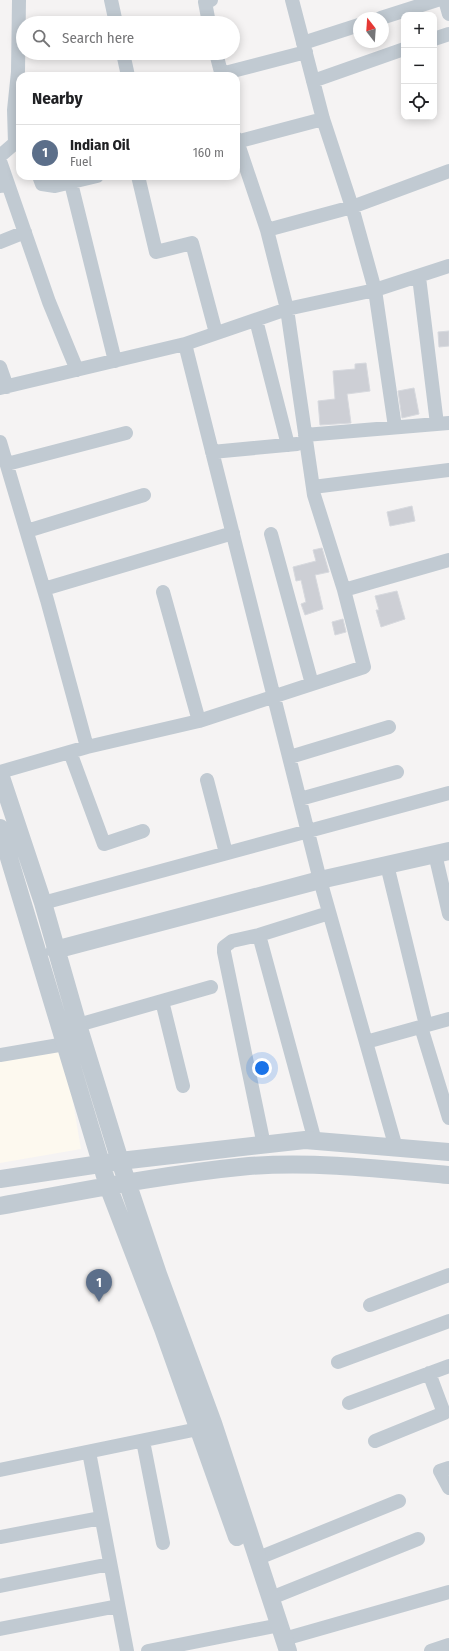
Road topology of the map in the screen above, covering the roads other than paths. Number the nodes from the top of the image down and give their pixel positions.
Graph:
1 (19, 0) edge
2 (111, 0) edge
3 (212, 0) edge
4 (292, 0) edge
5 (437, 0) edge
6 (445, 0) edge
7 (449, 14) edge
8 (389, 15) edge
9 (19, 16) edge
10 (114, 16) edge
11 (207, 16) edge
12 (353, 27) edge
13 (449, 34) edge
14 (437, 38) edge
15 (304, 47) junction
16 (401, 50) edge
17 (18, 60) edge
18 (125, 60) edge
19 (218, 60) edge
20 (18, 72) edge
21 (127, 72) edge
22 (220, 72) edge
23 (230, 72) edge
24 (313, 81) junction
25 (16, 91) edge
26 (323, 119) junction
27 (240, 140) edge
28 (240, 152) edge
29 (0, 156) edge
30 (0, 161) edge
31 (449, 171) edge
32 (41, 180) edge
33 (80, 180) edge
34 (139, 180) edge
35 (71, 182) junction
36 (4, 185) edge
37 (352, 207) junction
38 (267, 230) junction
39 (25, 232) junction
40 (0, 242) edge
41 (449, 266) edge
42 (419, 277) junction
43 (375, 290) junction
44 (287, 309) junction
45 (256, 320) junction
46 (216, 333) junction
47 (185, 344) junction
48 (115, 361) junction
49 (0, 367) edge
50 (77, 370) junction
51 (3, 387) edge
52 (443, 424) edge
53 (395, 427) junction
54 (126, 433) dead end
55 (306, 439) junction
56 (0, 442) edge
57 (288, 445) junction
58 (212, 452) junction
59 (7, 464) junction
60 (449, 470) edge
61 (6, 485) edge
62 (313, 487) junction
63 (144, 495) dead end
64 (27, 531) junction
65 (233, 533) junction
66 (271, 534) dead end
67 (449, 560) edge
68 (44, 589) junction
69 (344, 590) junction
70 (163, 592) dead end
71 (312, 684) junction
72 (274, 697) junction
73 (199, 721) junction
74 (389, 727) dead end
75 (87, 747) junction
76 (70, 752) junction
77 (290, 757) junction
78 (396, 772) dead end
79 (0, 773) edge
80 (207, 780) dead end
81 (449, 793) edge
82 (300, 799) junction
83 (0, 828) edge
84 (143, 830) dead end
85 (308, 831) junction
86 (442, 852) edge
87 (226, 853) junction
88 (387, 865) junction
89 (320, 880) junction
90 (43, 903) junction
91 (329, 913) junction
92 (449, 914) edge
93 (260, 935) junction
94 (55, 950) junction
95 (211, 987) dead end
96 (162, 1001) junction
97 (449, 1019) edge
98 (78, 1025) junction
99 (424, 1026) junction
100 (366, 1042) junction
101 (65, 1044) junction
102 (0, 1055) edge
103 (183, 1086) dead end
104 (449, 1118) edge
105 (315, 1141) junction
106 (264, 1144) junction
107 (396, 1148) junction
108 (449, 1152) edge
109 (120, 1161) junction
110 (102, 1164) junction
111 (449, 1175) edge
112 (0, 1179) edge
113 (128, 1183) junction
114 (108, 1186) junction
115 (0, 1206) edge
116 (449, 1275) edge
117 (370, 1305) dead end
118 (449, 1321) edge
119 (338, 1362) dead end
120 (449, 1366) edge
121 (429, 1373) junction
122 (349, 1403) dead end
123 (447, 1412) edge
124 (206, 1426) junction
125 (143, 1441) junction
126 (375, 1441) dead end
127 (89, 1452) junction
128 (449, 1468) edge
129 (0, 1470) edge
130 (449, 1488) edge
131 (399, 1501) dead end
132 (101, 1518) junction
133 (0, 1537) edge
134 (418, 1539) dead end
135 (163, 1543) dead end
136 (256, 1559) junction
137 (110, 1564) junction
138 (0, 1586) edge
139 (449, 1592) edge
140 (271, 1598) junction
141 (118, 1606) junction
142 (0, 1629) edge
143 (280, 1639) edge
144 (449, 1645) edge
145 (176, 1648) edge
146 (127, 1651) edge
147 (148, 1651) edge
148 (431, 1651) edge

1 - 9 street
2 - 10 street
3 - 11 street
4 - 15 street
5 - 8 street
6 - 7 street
12 - 15 street
13 - 14 street
15 - 23 street
15 - 24 street
16 - 24 street
17 - 20 street
18 - 21 street
19 - 22 street
24 - 26 street
25 - 29 street
26 - 27 street
26 - 37 street
28 - 38 street
30 - 36 street
31 - 37 street
32 - 35 street
33 - 35 street
34 - 46 street
35 - 48 street
36 - 39 street
37 - 38 street
37 - 43 street
38 - 44 street
39 - 40 street
39 - 50 street
41 - 42 street
42 - 43 street
42 - 52 street
43 - 44 street
43 - 53 street
44 - 45 street
44 - 55 street
45 - 46 street
45 - 57 street
46 - 47 street
47 - 48 street
47 - 58 street
48 - 50 street
49 - 51 street
50 - 51 street
52 - 53 street
53 - 55 street
54 - 59 street
55 - 57 street
55 - 62 street
56 - 59 street
57 - 58 street
58 - 65 street
59 - 61 street
60 - 62 street
61 - 64 street
62 - 69 street
63 - 64 street
64 - 68 street
65 - 68 street
65 - 72 street
66 - 71 street
67 - 69 street
68 - 75 street
69 - 71 street
70 - 73 street
71 - 72 street
72 - 73 street
72 - 77 street
73 - 75 street
74 - 77 street
75 - 76 street
76 - 79 street
76 - 84 street
77 - 82 street
78 - 82 street
79 - 90 street
80 - 87 street
81 - 85 street
82 - 85 street
83 - 101 street
85 - 87 street
85 - 89 street
86 - 88 street
86 - 92 street
87 - 90 street
88 - 89 street
88 - 99 street
89 - 91 street
89 - 94 street
90 - 94 street
91 - 93 street
91 - 100 street
93 - 105 street
93 - 106 street
94 - 98 street
95 - 96 street
96 - 98 street
96 - 103 street
97 - 99 street
98 - 109 street
99 - 100 street
99 - 104 street
100 - 107 street
101 - 102 street
101 - 110 street
105 - 106 street
105 - 107 street
106 - 109 street
107 - 108 street
109 - 110 street
109 - 113 street
110 - 112 street
110 - 114 street
111 - 113 street
113 - 114 street
113 - 124 street
114 - 115 street
114 - 124 street
116 - 117 street
118 - 119 street
120 - 121 street
121 - 122 street
121 - 123 street
123 - 126 street
124 - 125 street
124 - 136 street
124 - 143 street
125 - 127 street
125 - 135 street
127 - 129 street
127 - 132 street
128 - 130 street
131 - 136 street
132 - 133 street
132 - 137 street
134 - 140 street
136 - 140 street
137 - 138 street
137 - 141 street
139 - 143 street
140 - 143 street
141 - 142 street
141 - 146 street
143 - 145 street
144 - 148 street
145 - 147 street

